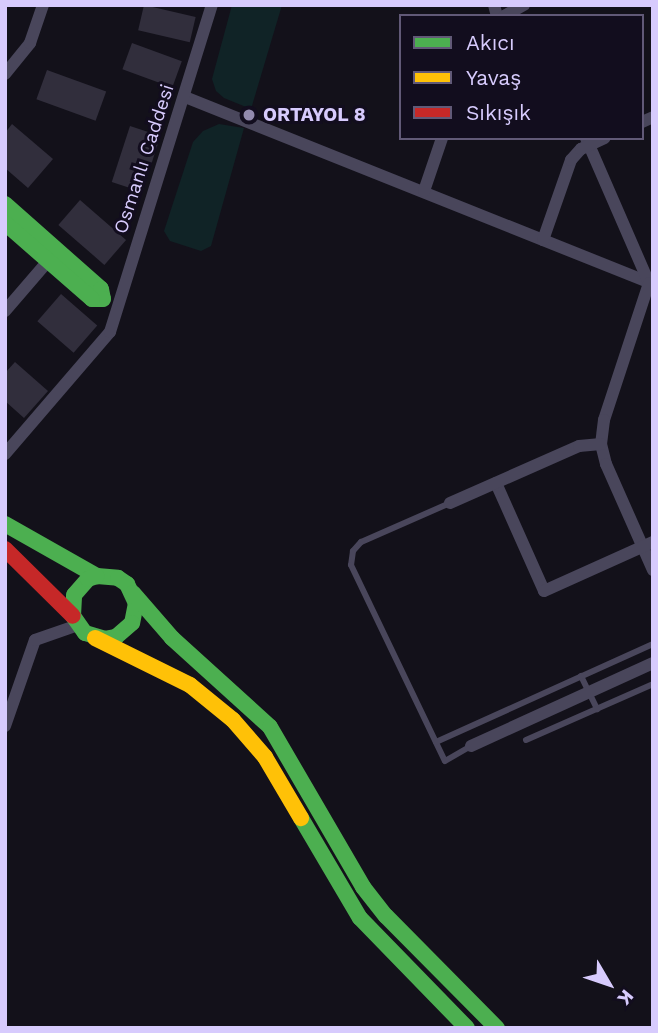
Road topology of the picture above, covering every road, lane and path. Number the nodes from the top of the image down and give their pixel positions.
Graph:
1 (43, 5) edge
2 (212, 5) edge
3 (525, 5) edge
4 (508, 14) edge
5 (5, 74) edge
6 (185, 97) junction
7 (441, 140) edge
8 (587, 142) edge
9 (424, 191) junction
10 (5, 204) edge
11 (5, 223) edge
12 (543, 240) junction
13 (48, 261) junction
14 (651, 283) edge
15 (103, 299) junction
16 (118, 307) junction
17 (5, 311) edge
18 (601, 444) junction
19 (5, 454) edge
20 (496, 483) junction
21 (450, 502) joint
22 (5, 524) edge
23 (648, 545) edge
24 (5, 549) edge
25 (653, 570) edge
26 (97, 576) junction
27 (133, 593) junction
28 (76, 621) junction
29 (95, 638) junction
30 (653, 644) edge
31 (653, 663) edge
32 (581, 676) junction
33 (653, 684) edge
34 (589, 692) junction
35 (597, 709) junction
36 (5, 726) edge
37 (526, 740) dead end
38 (436, 742) junction
39 (471, 746) joint
40 (467, 1028) edge
41 (497, 1028) edge

1 - 5 street
2 - 6 street, Osmanlı Caddesi
3 - 4 street
6 - 9 street
6 - 16 street, Osmanlı Caddesi
7 - 9 street
8 - 12 street
8 - 14 street
9 - 12 street
10 - 15 street
11 - 13 street
12 - 14 street
13 - 15 street
13 - 17 street
14 - 18 street
15 - 16 street
16 - 19 street, Osmanlı Caddesi
18 - 20 street
18 - 23 street
20 - 21 street
20 - 23 street
21 - 38 lane
22 - 26 street
23 - 25 street
24 - 28 street
26 - 27 street
26 - 28 street
27 - 29 street
27 - 41 street
28 - 29 street
28 - 36 street
29 - 40 street
30 - 32 lane
31 - 34 street
32 - 34 lane
32 - 38 lane
33 - 35 lane
34 - 35 lane
34 - 39 street
35 - 37 lane
38 - 39 lane

